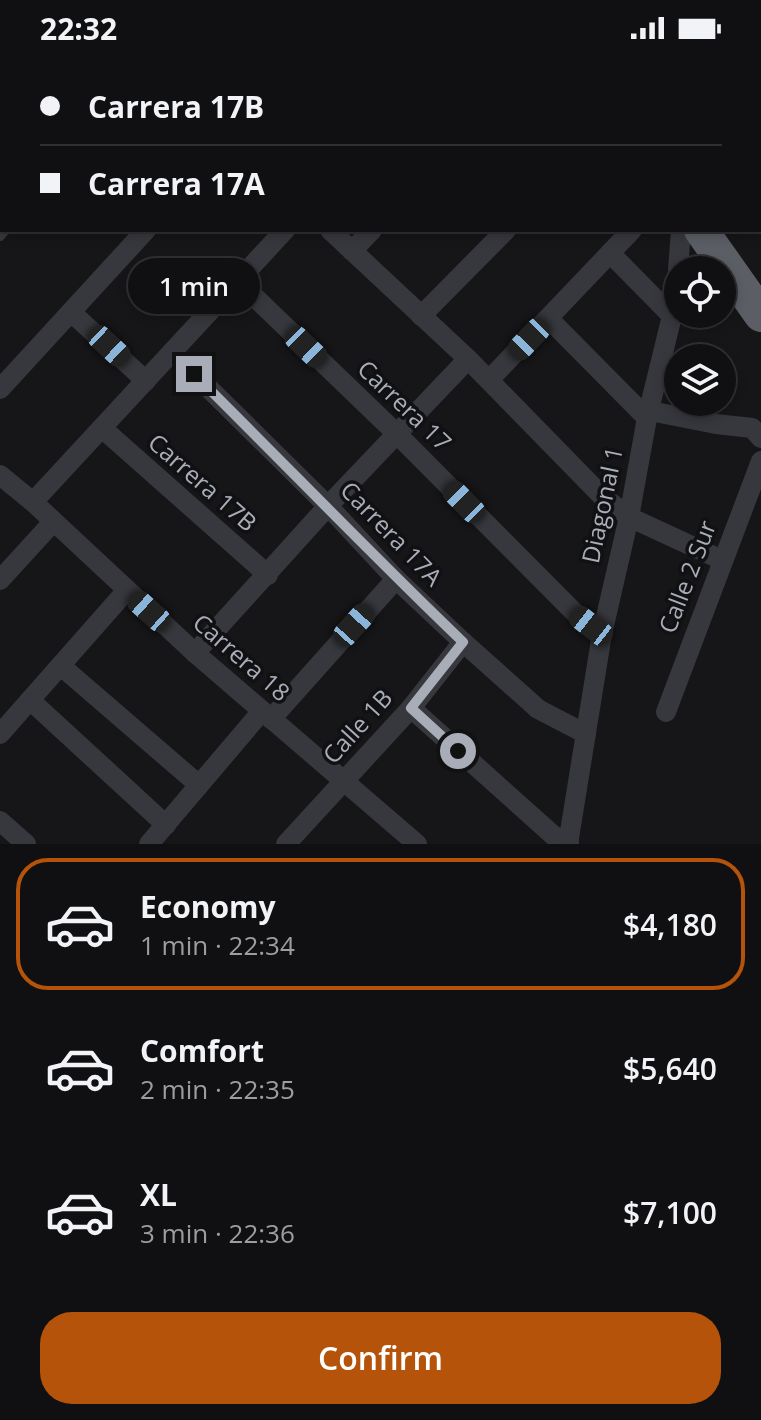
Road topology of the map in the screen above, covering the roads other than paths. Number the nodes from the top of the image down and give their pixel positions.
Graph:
1 (144, 232) edge
2 (283, 232) edge
3 (332, 232) edge
4 (370, 232) edge
5 (504, 232) edge
6 (630, 232) edge
7 (681, 232) edge
8 (702, 232) edge
9 (725, 232) edge
10 (352, 251) junction
11 (610, 253) junction
12 (679, 256) edge
13 (238, 281) junction
14 (761, 281) edge
15 (664, 308) edge
16 (71, 312) junction
17 (761, 315) edge
18 (421, 316) junction
19 (549, 319) junction
20 (669, 328) edge
21 (172, 352) junction
22 (468, 359) junction
23 (489, 380) junction
24 (146, 381) junction
25 (0, 389) edge
26 (649, 414) junction
27 (103, 429) junction
28 (398, 435) junction
29 (761, 438) edge
30 (761, 461) edge
31 (0, 475) edge
32 (33, 502) junction
33 (328, 506) junction
34 (629, 517) junction
35 (53, 522) junction
36 (722, 560) junction
37 (268, 575) junction
38 (396, 579) junction
39 (0, 580) edge
40 (127, 590) junction
41 (602, 634) junction
42 (463, 642) junction
43 (195, 653) junction
44 (61, 666) junction
45 (30, 700) junction
46 (411, 708) junction
47 (666, 712) dead end
48 (267, 715) junction
49 (0, 734) edge
50 (586, 734) junction
51 (344, 781) junction
52 (199, 785) junction
53 (0, 821) edge
54 (166, 825) junction
55 (568, 843) edge
56 (26, 844) edge
57 (149, 844) edge
58 (286, 844) edge
59 (417, 844) edge

1 - 16 street
2 - 13 street
3 - 10 street
4 - 10 street
5 - 18 street
6 - 11 street
7 - 12 street, Diagonal 1
8 - 17 highway
9 - 14 highway
10 - 18 street
11 - 15 street
11 - 19 street
13 - 21 street
13 - 28 street, Carrera 17
16 - 24 street
16 - 25 street
18 - 22 street
19 - 23 street
19 - 26 street
20 - 26 street, Diagonal 1
21 - 24 street
21 - 33 street, Carrera 17A
22 - 23 street
22 - 28 street
23 - 34 street
24 - 27 street
26 - 29 street
26 - 34 street, Diagonal 1
27 - 32 street
27 - 37 street, Carrera 17B
28 - 33 street
28 - 41 street, Carrera 17
30 - 36 street, Calle 2 Sur
31 - 32 street, Carrera 18
32 - 35 street, Carrera 18
33 - 37 street
33 - 38 street, Carrera 17A
34 - 36 street
34 - 41 street, Diagonal 1
35 - 39 street
35 - 40 street, Carrera 18
36 - 47 street, Calle 2 Sur
37 - 43 street
38 - 42 street, Carrera 17A
38 - 48 street
40 - 43 street, Carrera 18
40 - 44 street
41 - 50 street, Diagonal 1
42 - 46 street, Calle 1B
42 - 50 street, Carrera 17A
43 - 48 street, Carrera 18
44 - 45 street
44 - 52 street
45 - 49 street
45 - 54 street
46 - 51 street, Calle 1B
46 - 55 street
48 - 51 street, Carrera 18
48 - 52 street
50 - 55 street, Diagonal 1
51 - 58 street, Calle 1B
51 - 59 street, Carrera 18
52 - 54 street
53 - 56 street
54 - 57 street

